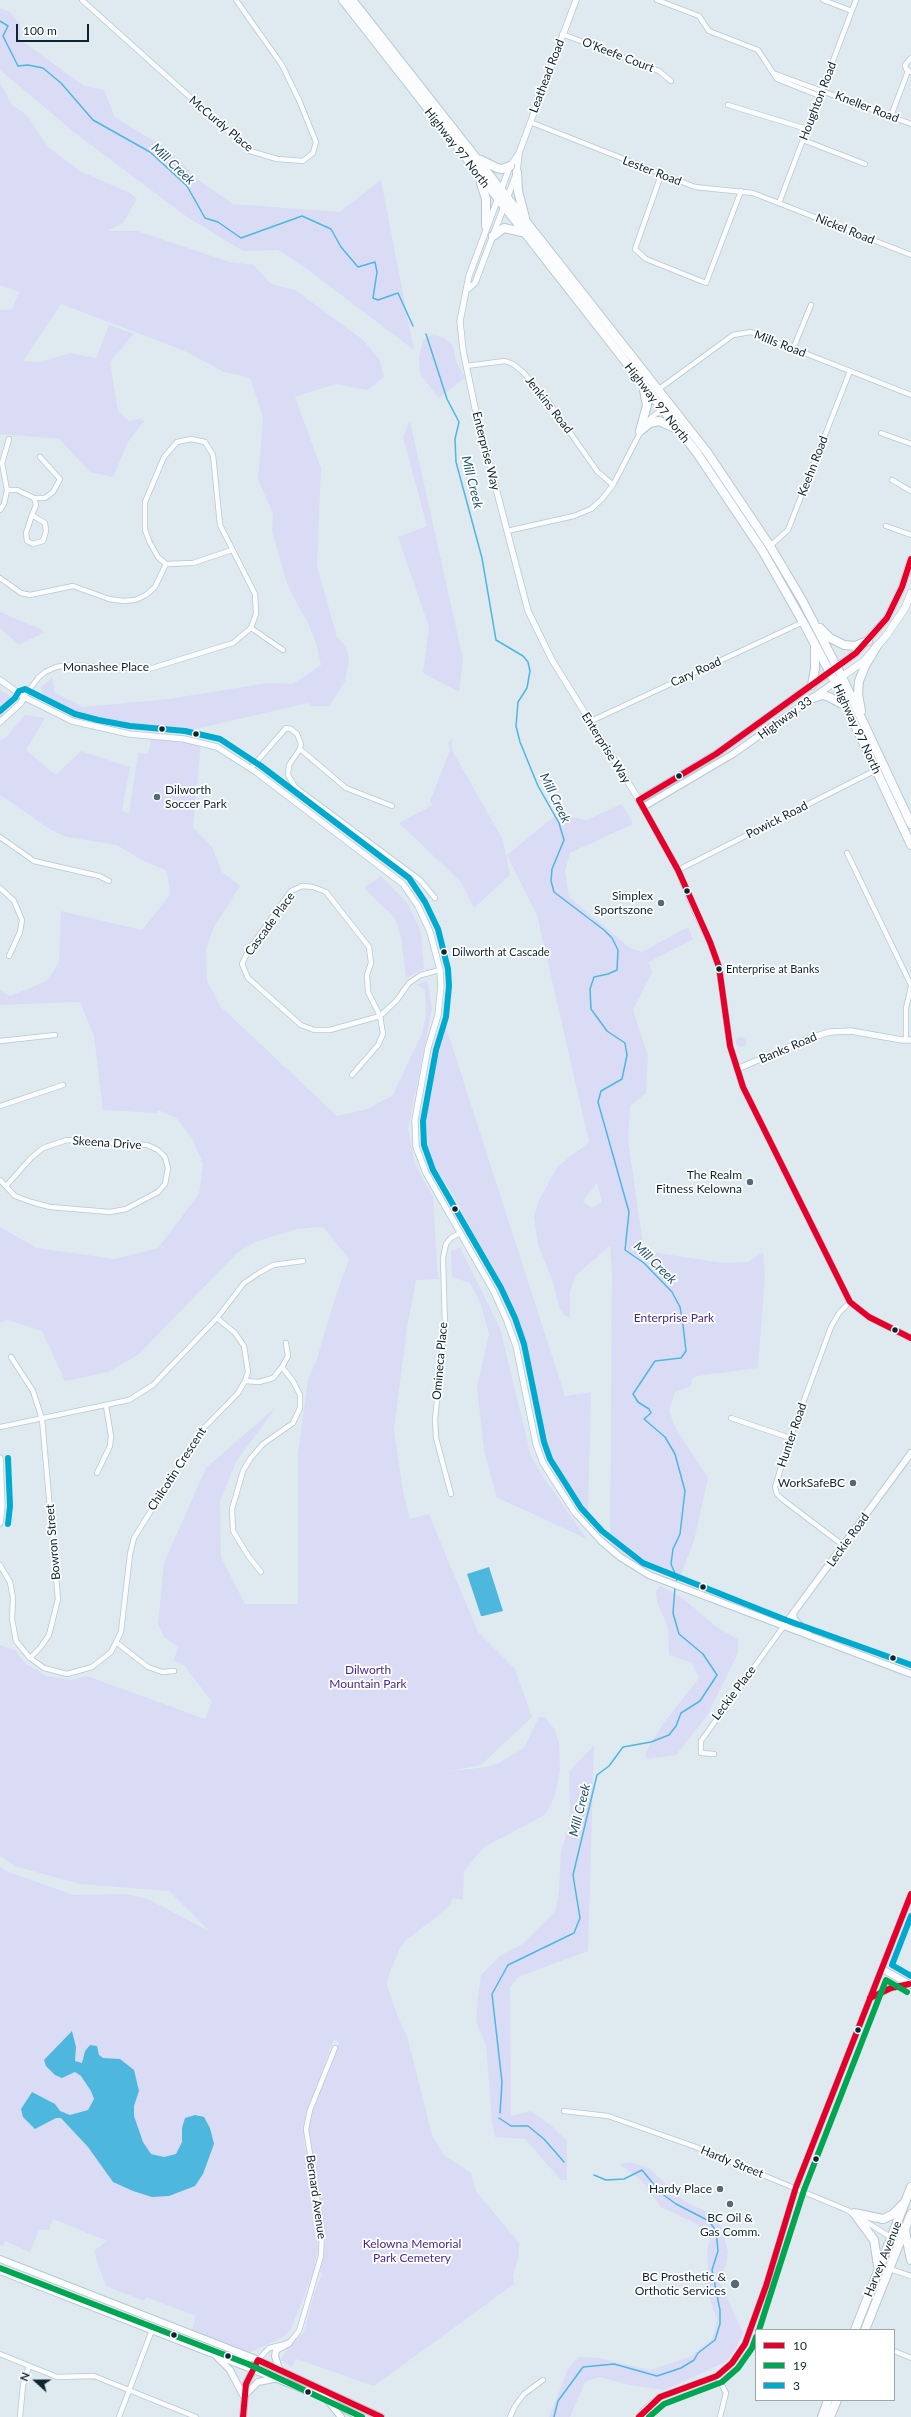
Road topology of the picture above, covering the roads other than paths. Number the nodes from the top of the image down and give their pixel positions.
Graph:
1 (82, 0) edge
2 (236, 0) edge
3 (343, 0) edge
4 (352, 0) edge
5 (576, 0) edge
6 (657, 0) edge
7 (823, 0) edge
8 (856, 0) edge
9 (852, 11) junction
10 (562, 34) junction
11 (911, 58) edge
12 (771, 72) junction
13 (909, 72) edge
14 (671, 81) dead end
15 (822, 90) junction
16 (820, 96) junction
17 (728, 105) dead end
18 (891, 116) junction
19 (530, 122) junction
20 (911, 124) edge
21 (807, 129) junction
22 (803, 140) junction
23 (519, 153) junction
24 (476, 156) junction
25 (864, 164) dead end
26 (510, 166) junction
27 (517, 172) junction
28 (661, 175) junction
29 (479, 176) junction
30 (501, 189) junction
31 (741, 191) junction
32 (507, 197) junction
33 (497, 199) junction
34 (779, 203) junction
35 (503, 207) junction
36 (526, 221) junction
37 (486, 226) junction
38 (524, 233) junction
39 (492, 236) junction
40 (911, 255) edge
41 (468, 289) junction
42 (811, 305) dead end
43 (793, 349) junction
44 (466, 366) junction
45 (850, 371) junction
46 (639, 381) junction
47 (659, 389) junction
48 (647, 390) junction
49 (911, 395) edge
50 (662, 409) junction
51 (676, 412) junction
52 (678, 429) junction
53 (640, 431) junction
54 (881, 433) dead end
55 (9, 439) dead end
56 (911, 444) edge
57 (40, 457) dead end
58 (892, 480) dead end
59 (612, 484) junction
60 (7, 490) junction
61 (911, 491) edge
62 (34, 498) junction
63 (0, 510) edge
64 (32, 515) junction
65 (886, 526) dead end
66 (507, 531) junction
67 (911, 535) edge
68 (770, 546) junction
69 (232, 550) junction
70 (762, 550) junction
71 (911, 559) edge
72 (166, 564) junction
73 (0, 578) edge
74 (911, 593) edge
75 (803, 622) junction
76 (814, 623) junction
77 (251, 628) junction
78 (868, 641) junction
79 (815, 644) junction
80 (878, 646) junction
81 (283, 650) dead end
82 (837, 666) junction
83 (830, 672) junction
84 (842, 677) junction
85 (0, 680) edge
86 (835, 682) junction
87 (812, 685) junction
88 (24, 697) junction
89 (813, 698) junction
90 (846, 706) junction
91 (862, 720) junction
92 (0, 722) edge
93 (589, 722) junction
94 (300, 749) junction
95 (251, 768) junction
96 (876, 770) junction
97 (889, 777) junction
98 (639, 800) junction
99 (392, 806) dead end
100 (643, 807) junction
101 (911, 824) edge
102 (0, 837) edge
103 (911, 845) edge
104 (847, 853) dead end
105 (678, 870) junction
106 (109, 881) dead end
107 (0, 888) edge
108 (435, 898) dead end
109 (9, 956) dead end
110 (440, 970) junction
111 (911, 986) edge
112 (380, 1016) junction
113 (56, 1035) dead end
114 (909, 1040) edge
115 (0, 1041) edge
116 (737, 1069) junction
117 (352, 1075) dead end
118 (63, 1085) dead end
119 (0, 1106) edge
120 (0, 1180) edge
121 (6, 1186) junction
122 (460, 1233) junction
123 (303, 1261) dead end
124 (850, 1302) junction
125 (217, 1318) junction
126 (911, 1338) edge
127 (286, 1343) dead end
128 (11, 1357) dead end
129 (282, 1367) junction
130 (245, 1381) junction
131 (106, 1406) junction
132 (730, 1418) dead end
133 (42, 1419) junction
134 (0, 1427) edge
135 (790, 1438) junction
136 (911, 1453) edge
137 (0, 1458) edge
138 (97, 1473) dead end
139 (451, 1494) dead end
140 (0, 1523) edge
141 (601, 1541) joint
142 (844, 1546) junction
143 (0, 1565) edge
144 (261, 1572) dead end
145 (793, 1614) junction
146 (783, 1627) junction
147 (810, 1636) junction
148 (117, 1643) junction
149 (30, 1658) junction
150 (174, 1671) dead end
151 (911, 1674) edge
152 (714, 1754) dead end
153 (911, 1894) edge
154 (882, 1969) junction
155 (910, 1985) edge
156 (870, 1998) junction
157 (335, 2048) dead end
158 (564, 2110) dead end
159 (796, 2187) junction
160 (911, 2187) edge
161 (906, 2200) junction
162 (854, 2213) junction
163 (911, 2214) edge
164 (905, 2231) junction
165 (892, 2238) junction
166 (0, 2258) edge
167 (893, 2259) junction
168 (911, 2260) edge
169 (890, 2269) junction
170 (878, 2270) junction
171 (0, 2271) edge
172 (911, 2276) edge
173 (859, 2318) junction
174 (855, 2329) edge
175 (859, 2329) edge
176 (865, 2329) edge
177 (152, 2330) junction
178 (289, 2342) junction
179 (895, 2351) edge
180 (0, 2354) edge
181 (213, 2354) junction
182 (911, 2358) edge
183 (258, 2360) junction
184 (29, 2366) junction
185 (253, 2369) junction
186 (279, 2369) junction
187 (717, 2376) junction
188 (278, 2379) junction
189 (543, 2380) dead end
190 (129, 2390) junction
191 (244, 2396) junction
192 (323, 2397) junction
193 (828, 2401) edge
194 (837, 2401) edge
195 (20, 2417) edge
196 (119, 2417) edge
197 (196, 2417) edge
198 (243, 2417) edge
199 (341, 2417) edge
200 (359, 2417) edge
201 (382, 2417) edge
202 (510, 2417) edge
203 (640, 2417) edge
204 (720, 2417) edge
205 (822, 2417) edge
206 (830, 2417) edge

1 - 2 street, McCurdy Place
3 - 29 highway, Highway 97 North
4 - 24 highway, Highway 97 North
5 - 10 street, Leathead Road
6 - 12 street, Kneller Road
7 - 9 street
8 - 9 street, Houghton Road
9 - 15 street, Houghton Road
10 - 14 street, O'Keefe Court
10 - 19 street, Leathead Road
11 - 13 street
12 - 15 street, Kneller Road
12 - 16 street, Kneller Road
13 - 18 street
15 - 16 street, Houghton Road
15 - 18 street, Kneller Road
16 - 21 street, Houghton Road
17 - 21 street
18 - 20 street, Kneller Road
19 - 23 street, Leathead Road
19 - 28 street, Lester Road
21 - 22 street, Houghton Road
22 - 25 street
22 - 34 street, Houghton Road
23 - 26 street, Leathead Road
23 - 27 street, Leathead Road
24 - 26 highway
24 - 30 highway, Highway 97 North
26 - 30 street, Leathead Road
27 - 32 street, Leathead Road
27 - 36 highway
28 - 31 street, Lester Road
28 - 31 street
29 - 33 highway, Highway 97 North
29 - 37 highway
30 - 32 highway, Highway 97 North
30 - 33 street, Enterprise Way
31 - 34 street, Lester Road
32 - 35 street, Leathead Road
32 - 36 highway, Highway 97 North
33 - 35 highway, Highway 97 North
33 - 37 street, Enterprise Way
34 - 40 street, Nickel Road
35 - 38 highway, Highway 97 North
35 - 39 street, Enterprise Way
36 - 47 highway, Highway 97 North
37 - 41 street, Enterprise Way
38 - 39 highway
38 - 46 highway, Highway 97 North
39 - 41 street, Enterprise Way
41 - 44 street, Enterprise Way
42 - 43 street
43 - 45 street, Mills Road
43 - 47 street, Mills Road
44 - 59 street, Jenkins Road
44 - 66 street, Enterprise Way
45 - 49 street, Mills Road
45 - 68 street, Keehn Road
46 - 48 highway, Highway 97 North
46 - 53 highway
47 - 48 highway
47 - 51 highway, Highway 97 North
48 - 50 highway, Highway 97 North
50 - 51 highway
50 - 52 highway, Highway 97 North
50 - 53 street
51 - 68 highway, Highway 97 North
52 - 53 highway
52 - 70 highway, Highway 97 North
53 - 59 street
54 - 56 street
55 - 60 street
57 - 62 street
58 - 61 street
59 - 66 street
60 - 62 street
60 - 63 street
62 - 64 street
64 - 64 street
65 - 67 street
66 - 93 street, Enterprise Way
68 - 70 street, Keehn Road
68 - 76 highway, Highway 97 North
69 - 72 street
69 - 72 street
69 - 77 street
70 - 75 highway, Highway 97 North
71 - 78 main road, Highway 33
72 - 73 street
74 - 80 main road, Highway 33
75 - 79 highway, Highway 97 North
75 - 93 street, Cary Road
76 - 78 highway
76 - 82 highway, Highway 97 North
77 - 81 street
77 - 88 street, Monashee Place
78 - 82 main road, Highway 33
79 - 83 highway, Highway 97 North
79 - 87 highway
80 - 84 main road, Highway 33
80 - 91 highway
82 - 83 main road, Highway 33
82 - 84 highway, Highway 97 North
83 - 86 highway, Highway 97 North
83 - 87 main road, Highway 33
84 - 86 main road, Highway 33
84 - 91 highway, Highway 97 North
85 - 88 street
86 - 89 main road, Highway 33
86 - 90 highway, Highway 97 North
87 - 98 main road, Highway 33
88 - 92 street
88 - 95 street
89 - 90 highway
89 - 100 main road, Highway 33
90 - 96 highway, Highway 97 North
91 - 97 highway, Highway 97 North
93 - 98 street, Enterprise Way
94 - 95 street
94 - 99 street
94 - 108 street
95 - 110 street
96 - 97 highway
96 - 103 highway, Highway 97 North
96 - 105 street, Powick Road
97 - 101 highway, Highway 97 North
98 - 100 street, Enterprise Way
100 - 105 street, Enterprise Way
102 - 106 street
104 - 111 street
105 - 116 street, Enterprise Way
107 - 109 street
110 - 112 street, Cascade Place
110 - 122 street
111 - 114 street
112 - 112 street, Cascade Place
112 - 117 street
113 - 115 street
114 - 116 street, Banks Road
116 - 124 street, Enterprise Way
118 - 119 street
120 - 121 street, Skeena Drive
121 - 121 street, Skeena Drive
122 - 139 street, Omineca Place
122 - 141 street
123 - 125 street
124 - 126 street, Enterprise Way
124 - 135 street, Hunter Road
125 - 130 street
125 - 131 street
127 - 129 street
128 - 133 street, Bowron Street
129 - 130 street
129 - 144 street
130 - 148 street, Chilcotin Crescent
131 - 133 street
131 - 138 street
132 - 135 street
133 - 134 street
133 - 149 street, Bowron Street
135 - 142 street, Hunter Road
136 - 142 main road, Leckie Road
137 - 140 street
141 - 146 main road
142 - 145 main road, Leckie Road
143 - 149 street, Chilcotin Crescent
145 - 146 main road, Leckie Road
145 - 147 main road
146 - 147 main road
146 - 152 street, Leckie Place
147 - 151 main road
148 - 149 street, Chilcotin Crescent
148 - 150 street
153 - 154 street
154 - 155 main road
154 - 156 street
155 - 156 street
156 - 159 street
157 - 178 street, Bernard Avenue
158 - 159 street, Hardy Street
159 - 162 street, Hardy Street
159 - 187 street
160 - 161 highway, Harvey Avenue
161 - 162 highway
161 - 165 highway, Harvey Avenue
162 - 165 street, Hardy Street
162 - 170 highway
163 - 164 highway, Harvey Avenue
164 - 167 highway, Harvey Avenue
164 - 168 highway
165 - 167 highway
165 - 170 highway, Harvey Avenue
166 - 183 main road
167 - 169 highway, Harvey Avenue
169 - 172 street
169 - 176 highway, Harvey Avenue
170 - 173 highway, Harvey Avenue
171 - 177 main road
173 - 174 highway, Harvey Avenue
173 - 175 highway
177 - 181 main road
177 - 190 street
178 - 183 street
178 - 186 main road
179 - 182 street
180 - 184 street
181 - 183 main road
181 - 185 main road
181 - 191 main road
183 - 185 main road
183 - 186 main road
184 - 190 street
184 - 195 street
185 - 188 main road
185 - 191 main road
186 - 201 main road
187 - 203 street
187 - 204 street
188 - 191 main road
188 - 192 main road
189 - 202 street
190 - 196 street
190 - 197 street
191 - 198 main road
192 - 199 main road
192 - 200 main road
193 - 205 highway
194 - 206 highway

